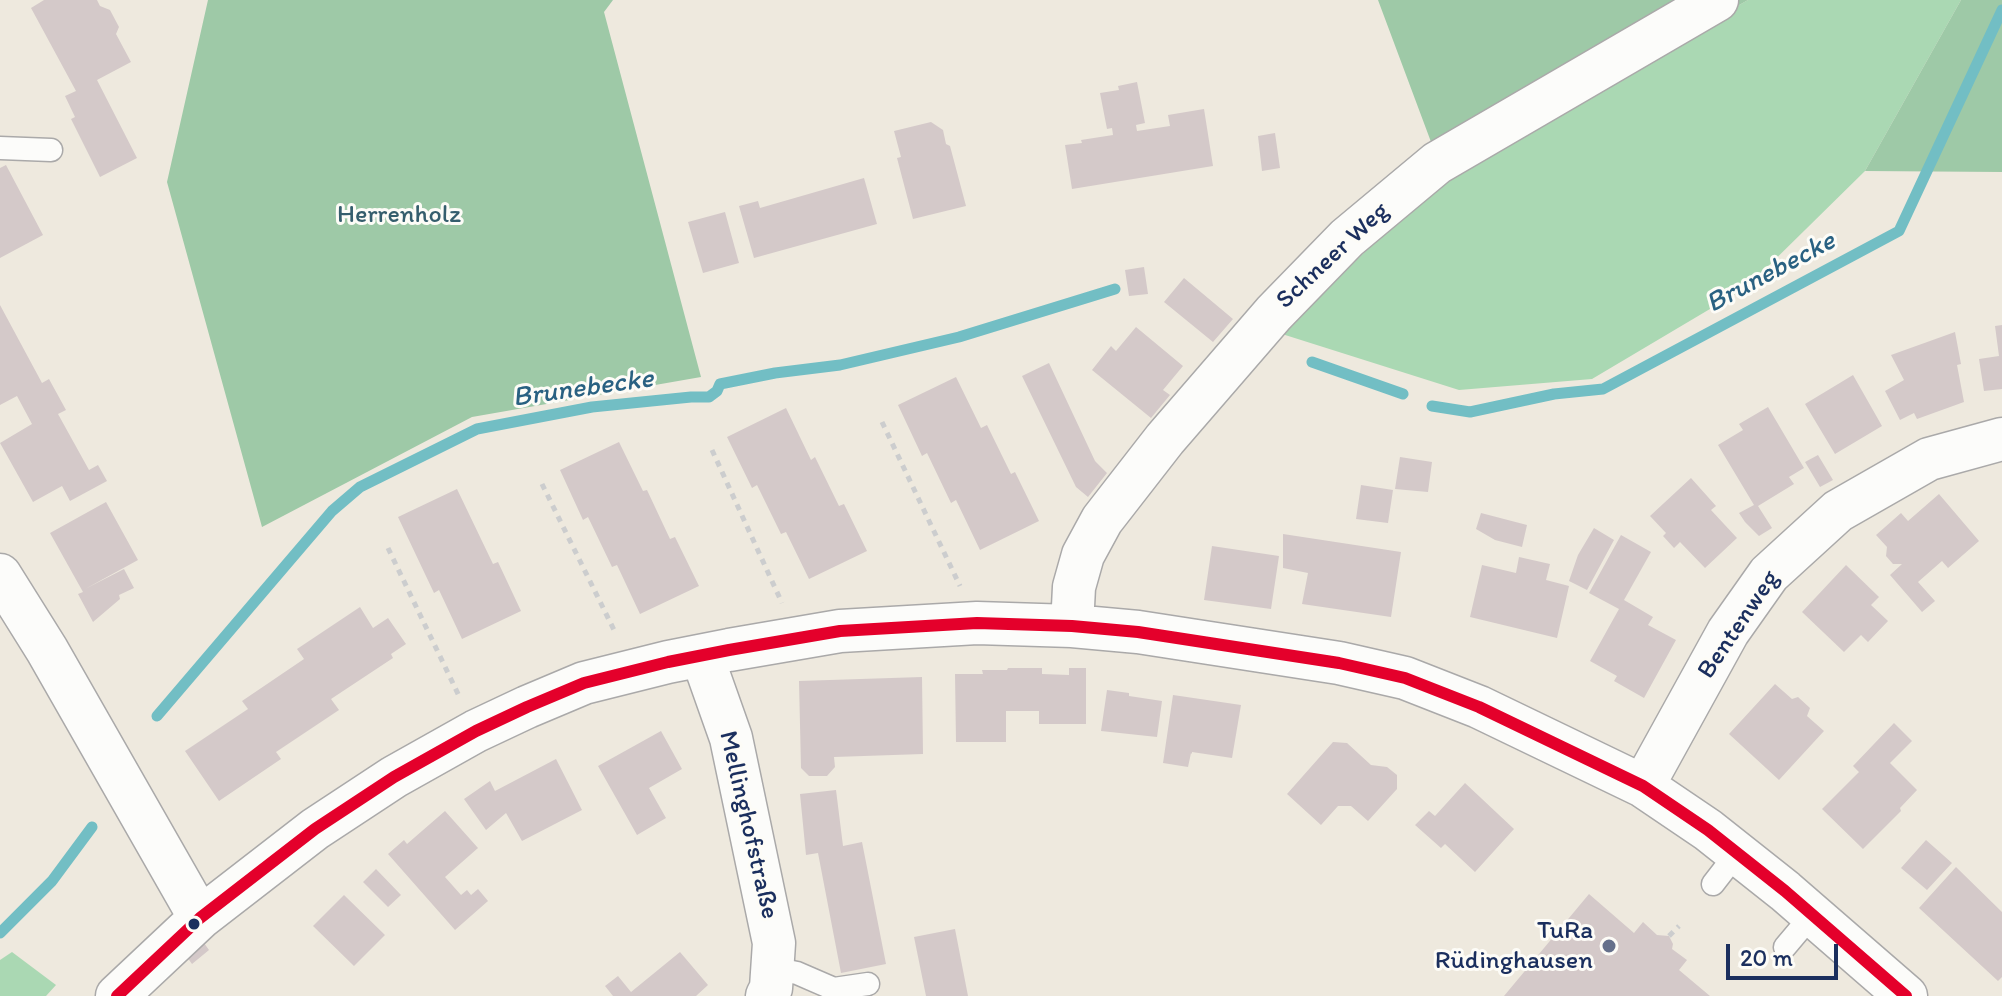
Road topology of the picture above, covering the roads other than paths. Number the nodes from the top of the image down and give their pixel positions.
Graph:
1 (1717, 0) edge
2 (0, 148) edge
3 (51, 150) dead end
4 (2002, 439) edge
5 (5, 592) edge
6 (1072, 626) junction
7 (702, 656) junction
8 (1643, 786) junction
9 (1812, 915) junction
10 (200, 918) junction
11 (1785, 947) dead end
12 (769, 982) edge
13 (868, 984) dead end
14 (1886, 990) edge
15 (117, 996) edge

1 - 6 street, Schneer Weg
2 - 3 lane
4 - 8 street, Bentenweg
5 - 10 street
6 - 7 street
6 - 8 street
7 - 10 street
7 - 12 street, Mellinghofstraße
8 - 9 street
9 - 11 lane
9 - 14 street
10 - 15 street
12 - 13 lane

